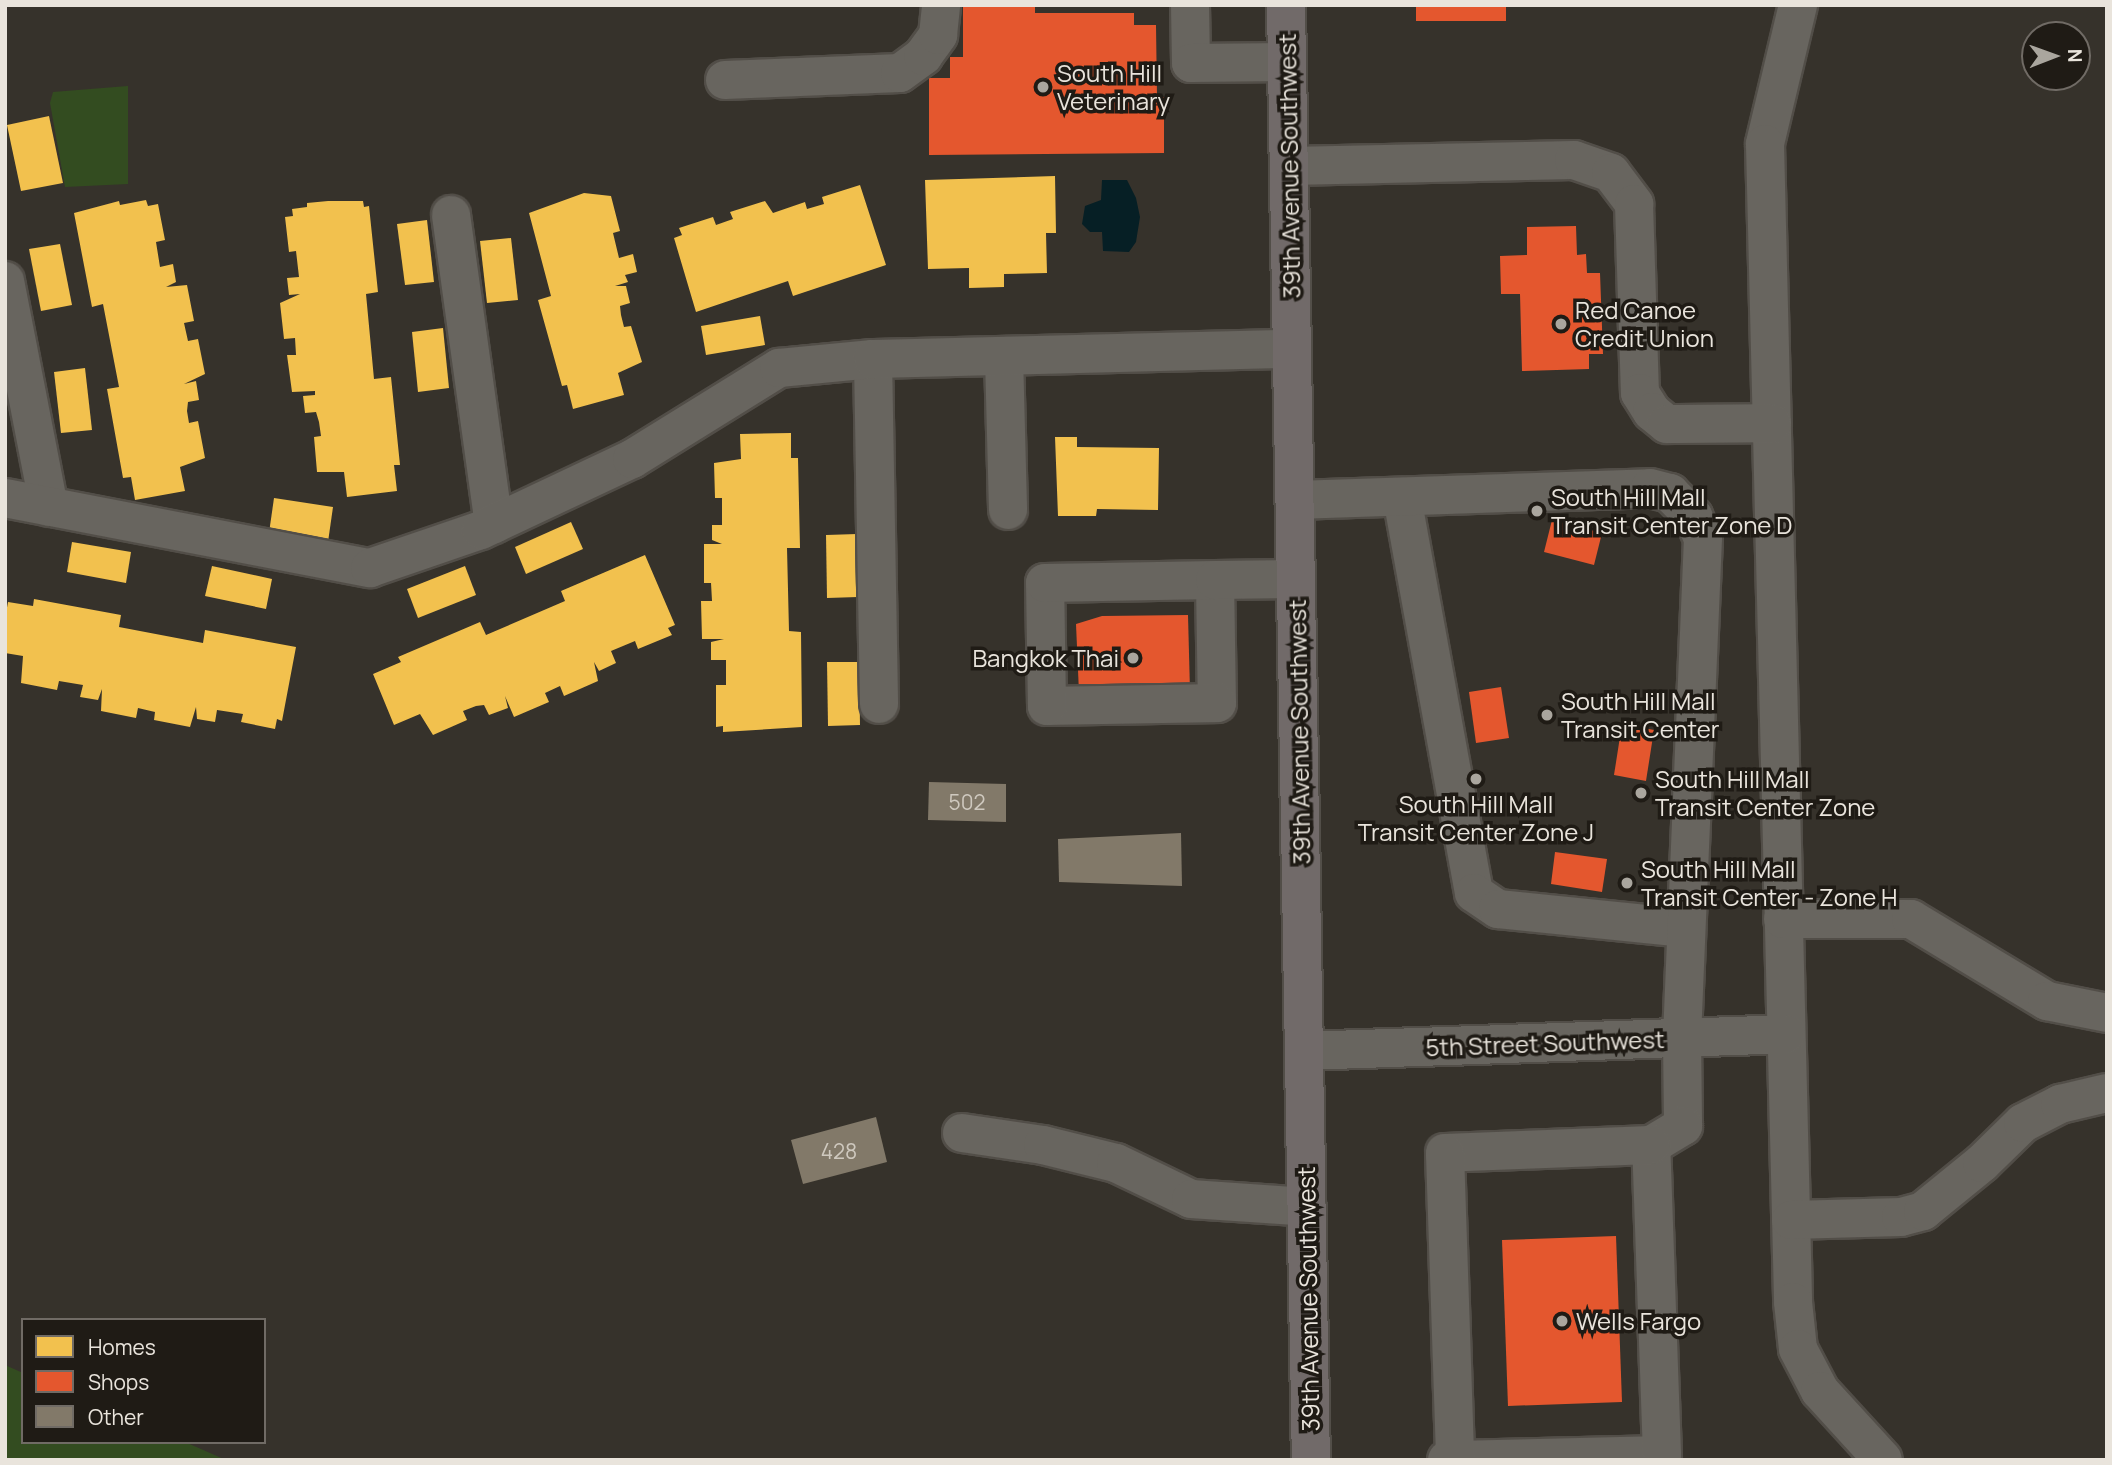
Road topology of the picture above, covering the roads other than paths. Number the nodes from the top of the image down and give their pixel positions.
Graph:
1 (941, 5) edge
2 (1190, 5) edge
3 (1286, 5) edge
4 (1798, 5) edge
5 (1287, 62) junction
6 (725, 80) dead end
7 (1289, 166) junction
8 (452, 215) dead end
9 (5, 281) edge
10 (1292, 349) junction
11 (1004, 356) junction
12 (873, 359) junction
13 (1772, 423) junction
14 (1402, 497) junction
15 (5, 498) edge
16 (1295, 500) junction
17 (48, 507) junction
18 (1009, 510) dead end
19 (494, 524) junction
20 (1296, 579) junction
21 (1215, 580) junction
22 (879, 704) dead end
23 (1783, 919) junction
24 (1685, 928) junction
25 (2107, 1013) edge
26 (1786, 1034) junction
27 (1682, 1038) junction
28 (1304, 1051) junction
29 (2107, 1093) edge
30 (962, 1133) dead end
31 (1651, 1145) junction
32 (1307, 1207) junction
33 (1791, 1220) junction
34 (1311, 1460) edge
35 (1447, 1460) edge
36 (1455, 1460) edge
37 (1883, 1460) edge

1 - 6 street
2 - 5 street
3 - 5 main road, 39th Avenue Southwest
4 - 13 street
5 - 7 main road, 39th Avenue Southwest
7 - 10 main road, 39th Avenue Southwest
7 - 13 street
8 - 19 street
9 - 17 street
10 - 11 street
10 - 16 main road, 39th Avenue Southwest
11 - 12 street
11 - 18 street
12 - 19 street
12 - 22 street
13 - 23 street
14 - 16 street
14 - 24 street
14 - 24 street
15 - 17 street
16 - 20 main road, 39th Avenue Southwest
17 - 19 street
20 - 21 street
20 - 28 main road, 39th Avenue Southwest
21 - 21 street
23 - 25 street
23 - 26 street
24 - 27 street
26 - 27 street, 5th Street Southwest
26 - 33 street
27 - 28 street, 5th Street Southwest
27 - 31 street
28 - 32 main road, 39th Avenue Southwest
29 - 33 street
30 - 32 street
31 - 36 street
31 - 36 street
32 - 34 main road, 39th Avenue Southwest
33 - 37 street
35 - 36 street

